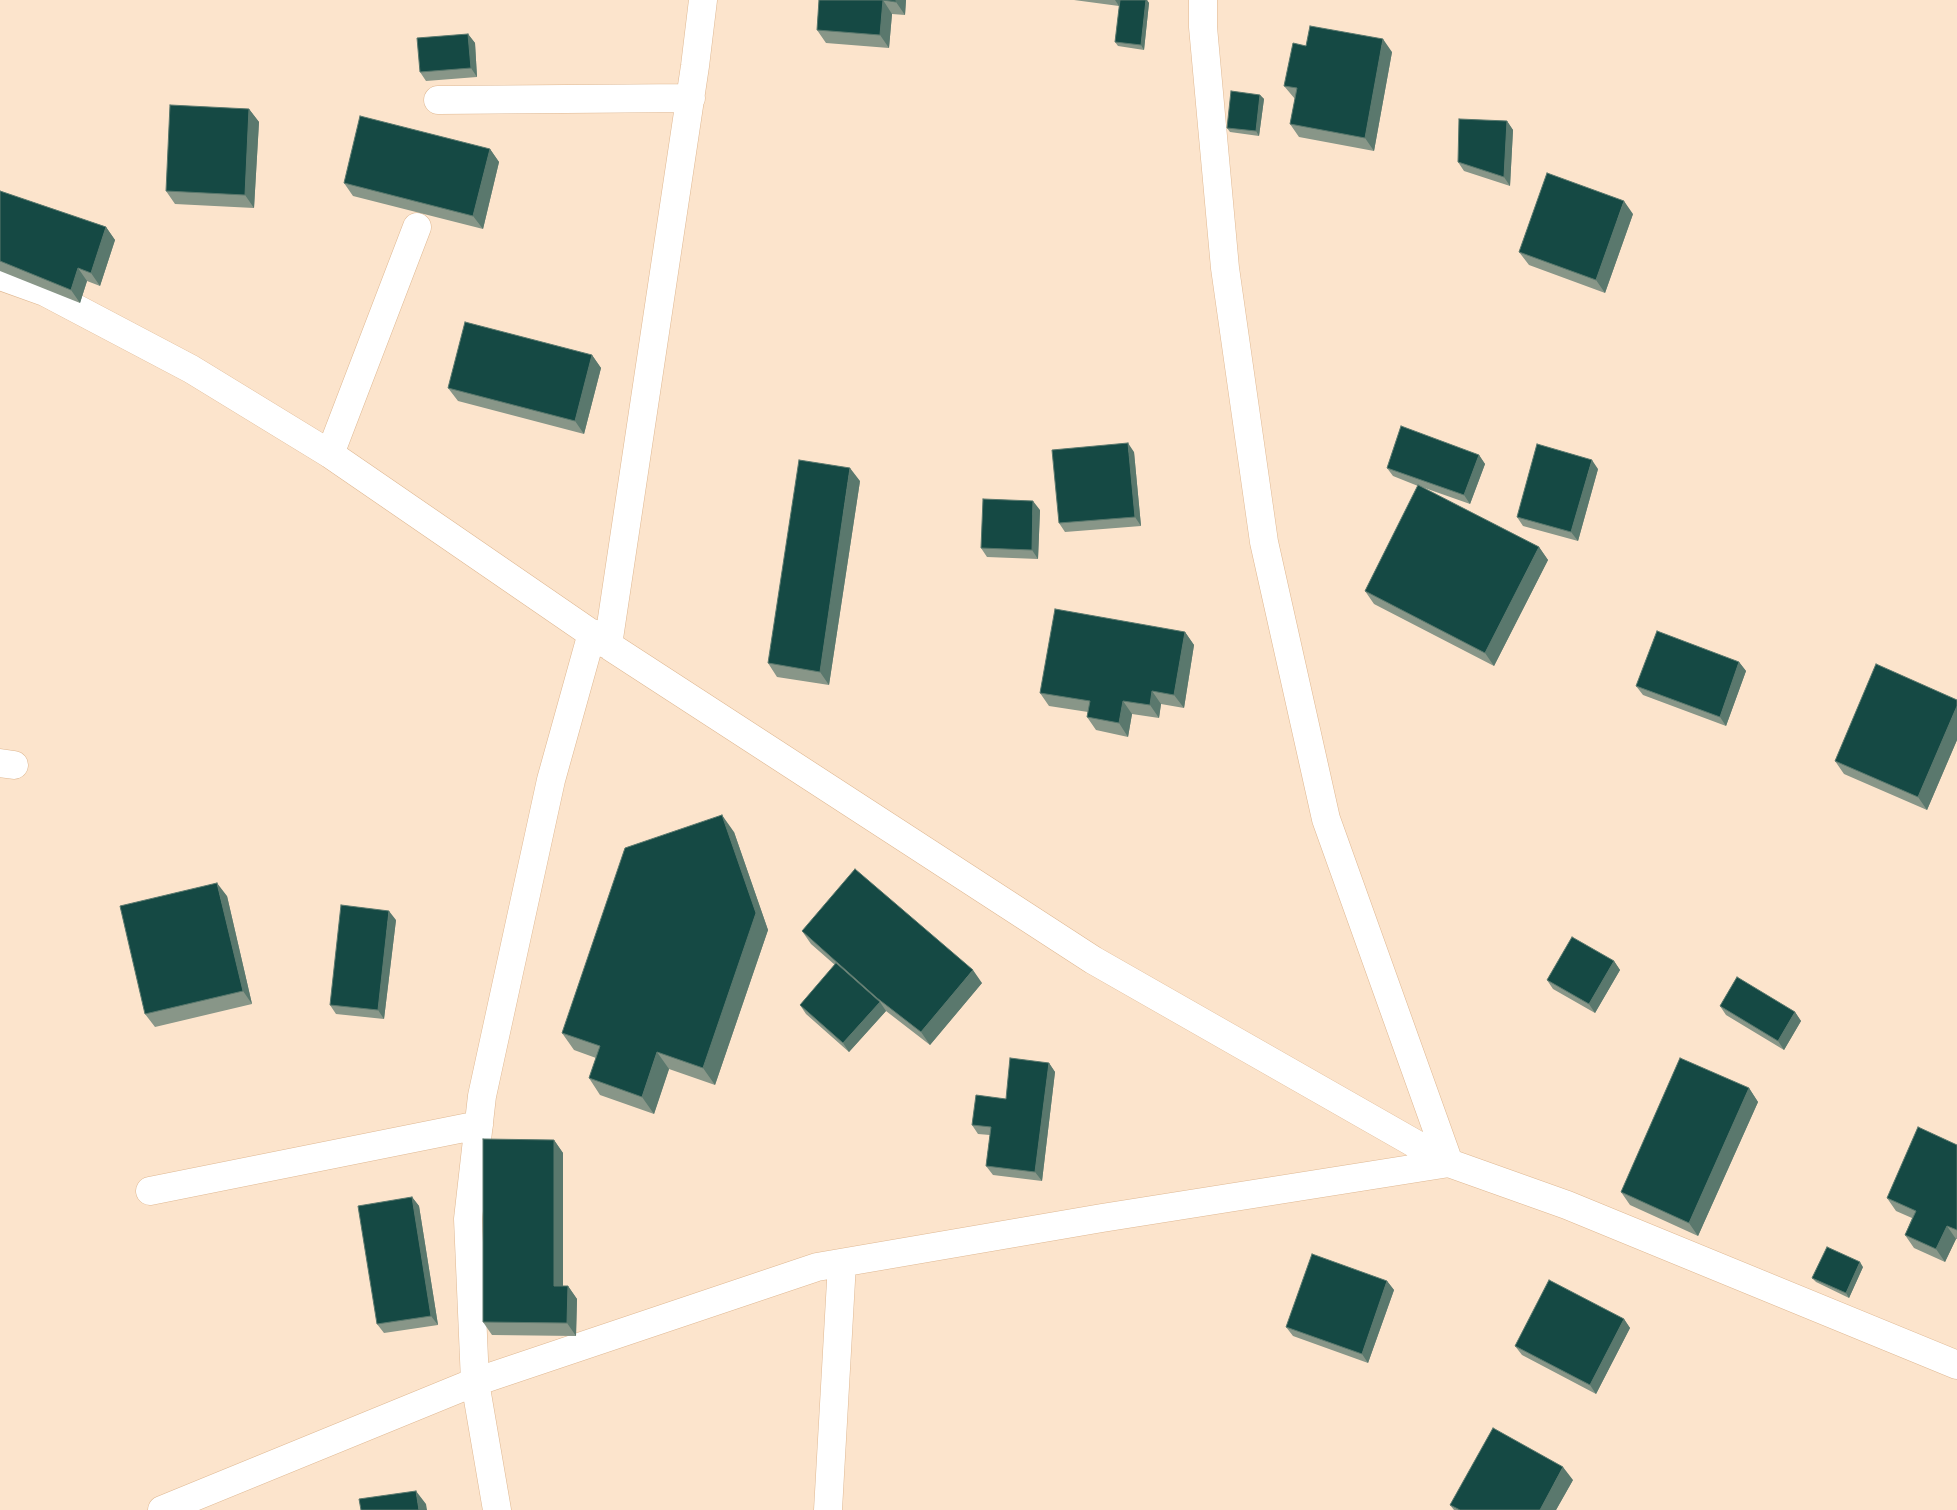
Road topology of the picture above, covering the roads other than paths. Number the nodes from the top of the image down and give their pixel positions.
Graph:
1 (704, 0) edge
2 (1203, 0) edge
3 (691, 98) junction
4 (438, 100) dead end
5 (417, 226) edge
6 (0, 276) edge
7 (330, 454) junction
8 (600, 639) junction
9 (479, 1125) junction
10 (1449, 1163) junction
11 (150, 1191) dead end
12 (842, 1263) junction
13 (1957, 1365) edge
14 (475, 1382) junction
15 (162, 1510) edge
16 (497, 1510) edge
17 (828, 1510) edge

1 - 3 street
2 - 10 street
3 - 4 street
3 - 8 street
5 - 7 street
6 - 7 street
7 - 8 street
8 - 9 street
8 - 10 street
9 - 11 street
9 - 14 street
10 - 12 street
10 - 13 street
12 - 14 street
12 - 17 street
14 - 15 street
14 - 16 street

